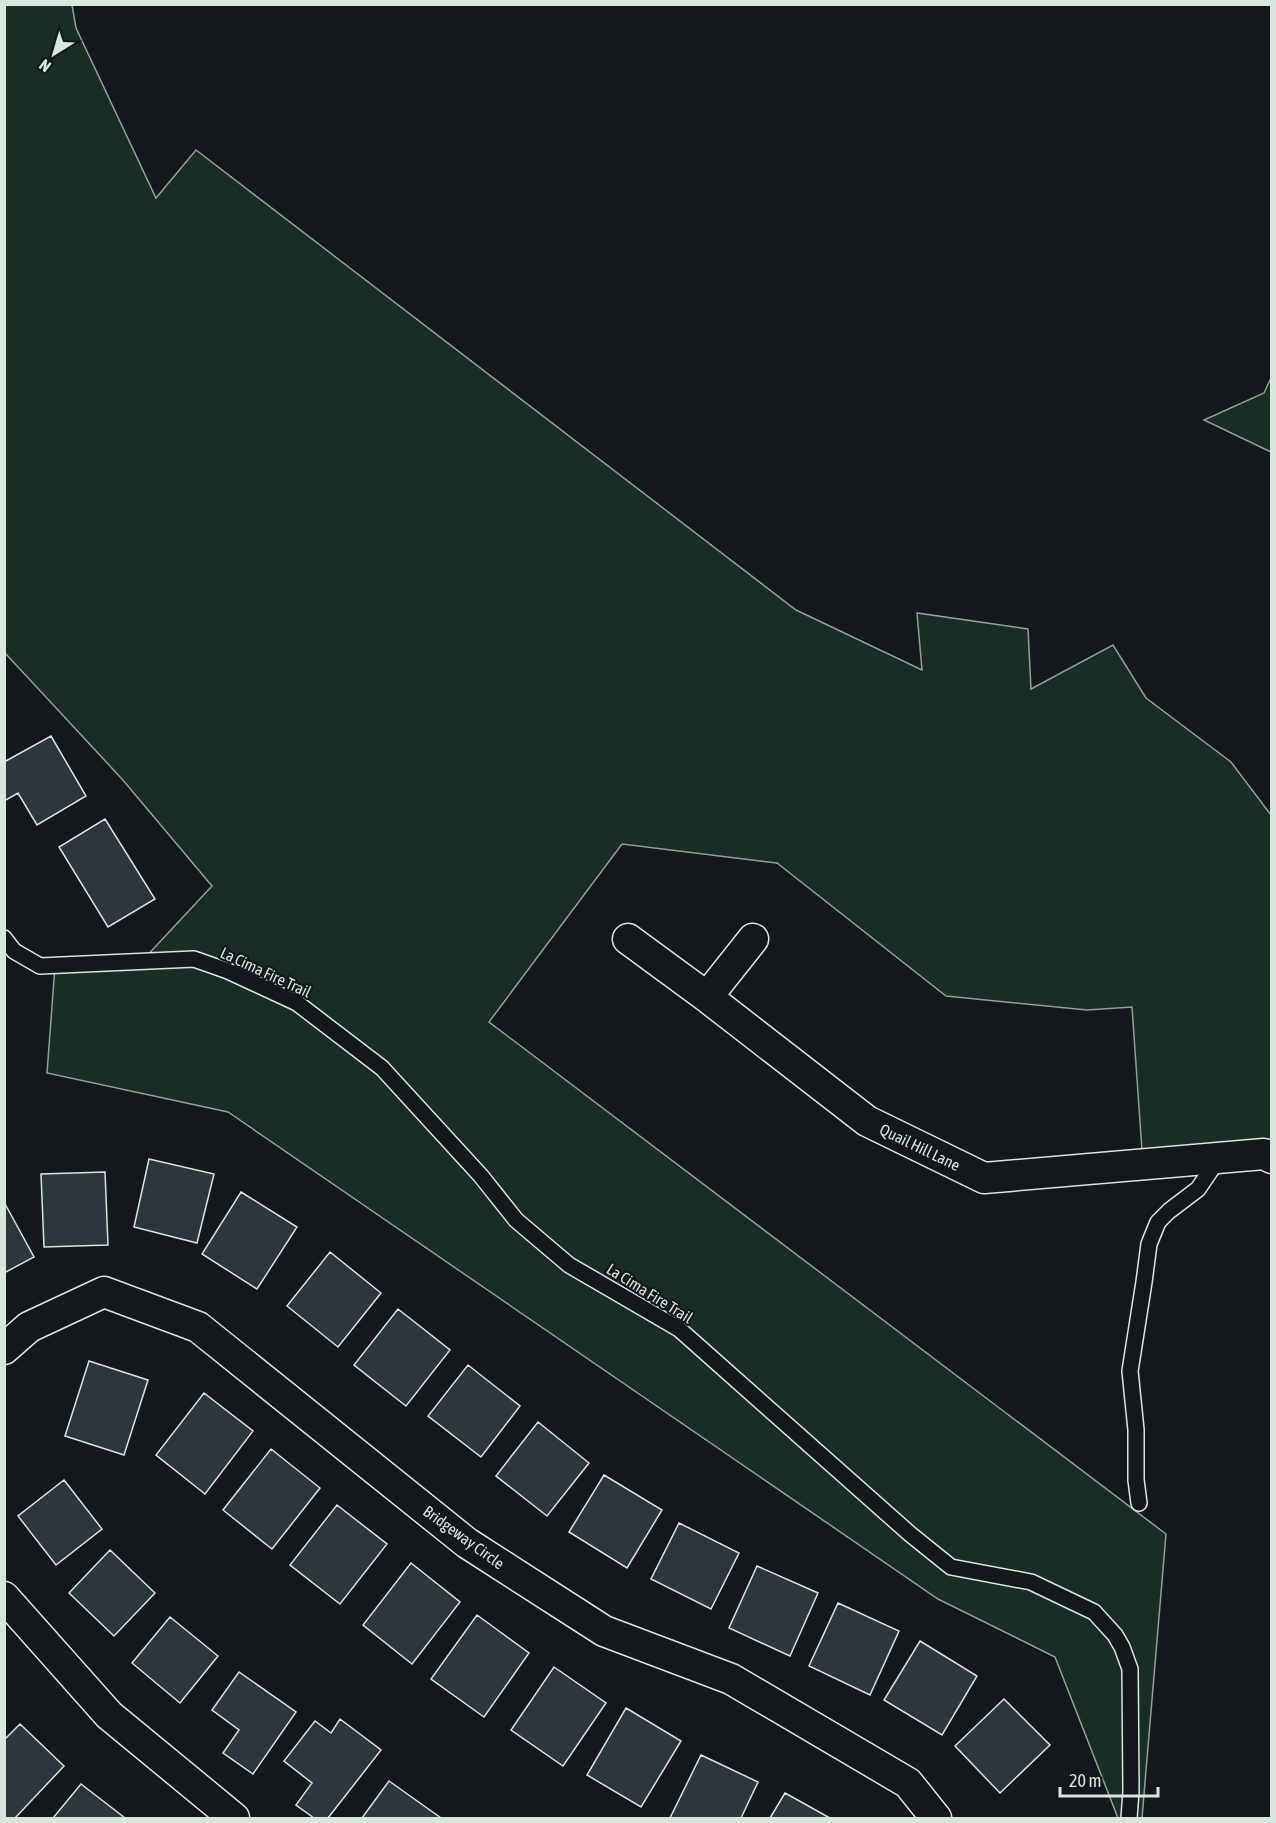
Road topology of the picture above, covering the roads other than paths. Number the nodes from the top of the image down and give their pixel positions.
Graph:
1 (4, 938) edge
2 (628, 939) dead end
3 (753, 939) dead end
4 (707, 997) junction
5 (1219, 1158) junction
6 (1272, 1158) edge
7 (4, 1349) edge
8 (1139, 1503) dead end
9 (4, 1597) edge
10 (234, 1818) edge
11 (936, 1818) edge
12 (1129, 1818) edge

1 - 12 lane, La Cima Fire Trail
2 - 4 street, Quail Hill Lane
3 - 4 street
4 - 5 street, Quail Hill Lane
5 - 6 street, Quail Hill Lane
5 - 8 lane
7 - 11 street, Bridgeway Circle
9 - 10 street

